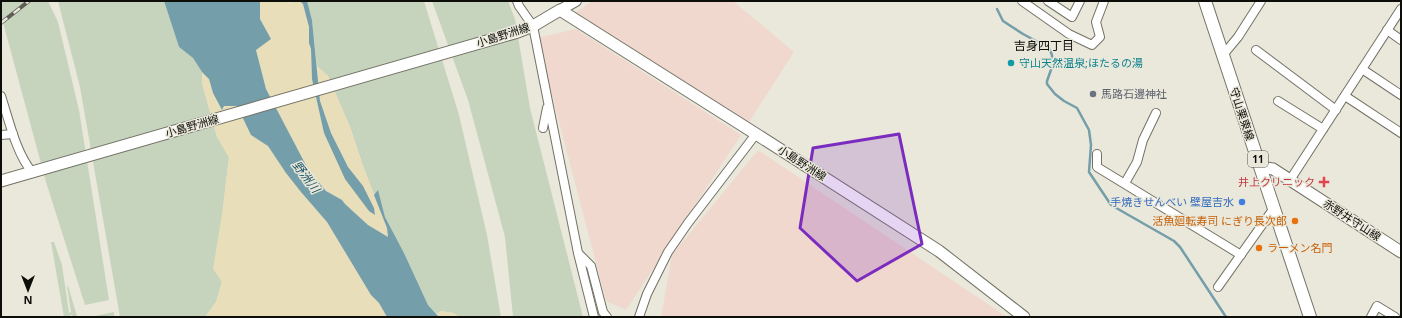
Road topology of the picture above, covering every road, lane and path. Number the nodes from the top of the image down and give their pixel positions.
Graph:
1 (517, 1) edge
2 (576, 1) edge
3 (1022, 1) edge
4 (1048, 1) edge
5 (1080, 1) edge
6 (1104, 1) edge
7 (1205, 1) edge
8 (1261, 1) edge
9 (560, 10) junction
10 (1401, 10) edge
11 (533, 26) junction
12 (1387, 30) junction
13 (1401, 40) edge
14 (1256, 50) dead end
15 (1223, 56) junction
16 (1362, 70) junction
17 (1401, 95) edge
18 (1, 96) edge
19 (1345, 96) junction
20 (1278, 101) dead end
21 (548, 105) junction
22 (1336, 110) junction
23 (1156, 113) dead end
24 (543, 128) dead end
25 (1323, 129) junction
26 (1401, 133) edge
27 (13, 134) junction
28 (756, 134) junction
29 (1, 135) edge
30 (1097, 154) dead end
31 (1261, 167) junction
32 (36, 171) junction
33 (1290, 180) junction
34 (1, 181) edge
35 (1125, 183) junction
36 (1274, 208) junction
37 (578, 252) junction
38 (1401, 252) edge
39 (1241, 255) junction
40 (1218, 287) dead end
41 (594, 317) edge
42 (607, 317) edge
43 (639, 317) edge
44 (1024, 317) edge
45 (1310, 317) edge
46 (1371, 317) edge
47 (1395, 317) edge

1 - 11 street
2 - 9 street
3 - 6 street
4 - 5 street
7 - 15 main road, 守山栗東線 / 11
8 - 15 street
9 - 11 main road, 小島野洲線
9 - 28 main road, 小島野洲線
10 - 12 street
11 - 21 street
11 - 32 main road, 小島野洲線
12 - 13 street
12 - 16 street
14 - 22 street
15 - 31 main road, 守山栗東線 / 11
16 - 17 street
16 - 19 street
18 - 27 street
19 - 22 street
19 - 26 street
20 - 25 street
21 - 24 street
21 - 37 street
22 - 25 street
23 - 35 street
25 - 33 street
27 - 29 street
27 - 32 street
28 - 43 street
28 - 44 main road, 小島野洲線
30 - 35 street
31 - 33 main road, 赤野井守山線
31 - 36 main road, 守山栗東線 / 11
32 - 34 main road, 小島野洲線
33 - 38 main road, 赤野井守山線
35 - 39 street
36 - 39 street
36 - 45 main road, 守山栗東線 / 11
37 - 41 street
37 - 42 street
39 - 40 street
46 - 47 street

